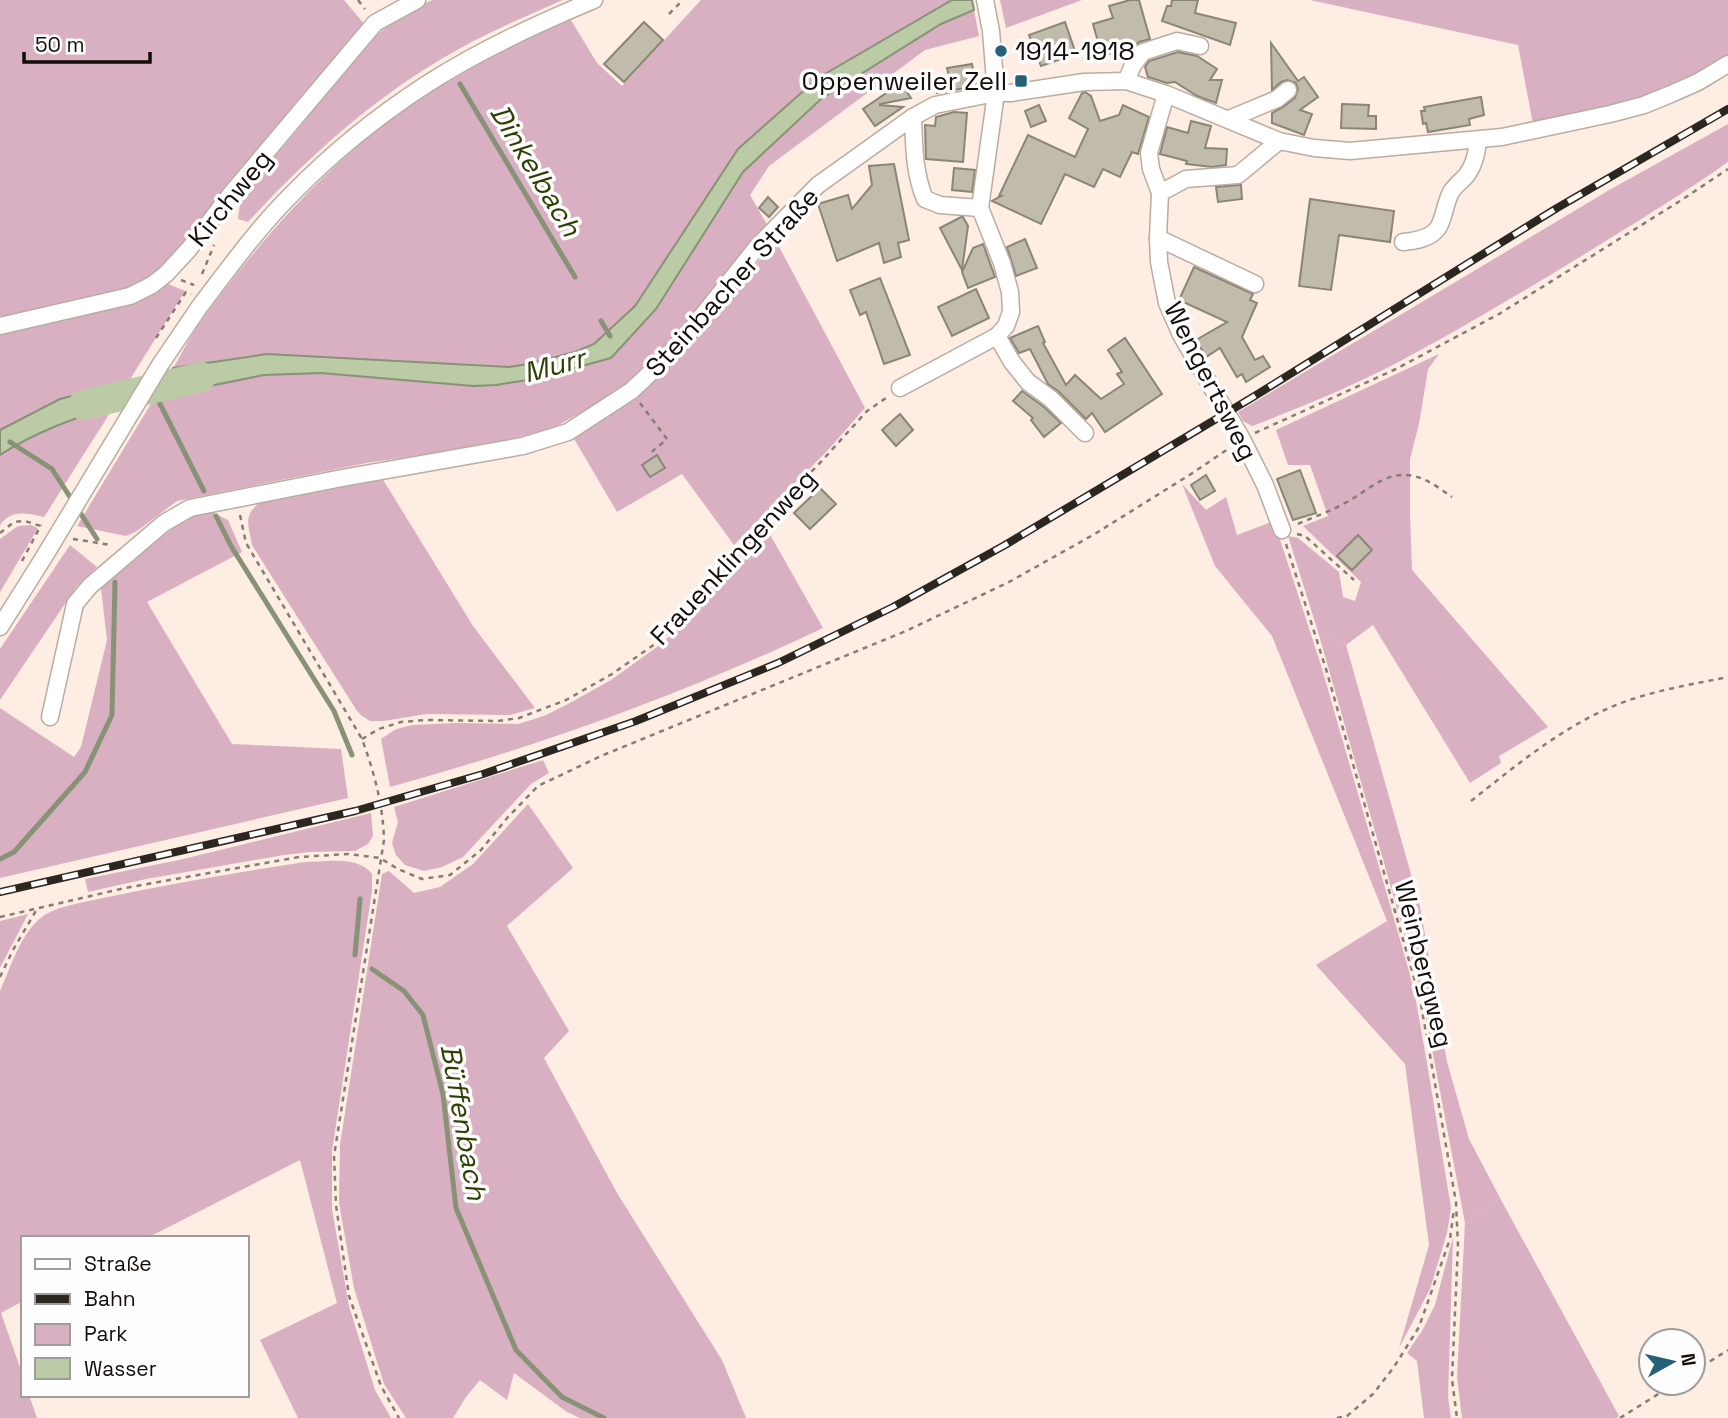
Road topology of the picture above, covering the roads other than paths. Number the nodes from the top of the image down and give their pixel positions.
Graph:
1 (417, 0) edge
2 (594, 0) edge
3 (985, 0) edge
4 (1200, 46) dead end
5 (1728, 64) edge
6 (1126, 81) junction
7 (1288, 90) dead end
8 (996, 93) junction
9 (1166, 94) junction
10 (913, 117) junction
11 (1229, 119) junction
12 (1478, 140) junction
13 (1279, 141) junction
14 (1160, 193) junction
15 (979, 208) junction
16 (1158, 238) junction
17 (1403, 242) dead end
18 (1255, 284) dead end
19 (0, 326) edge
20 (998, 336) junction
21 (900, 388) road end
22 (1084, 433) dead end
23 (1282, 530) road end
24 (0, 627) edge
25 (50, 717) dead end

1 - 19 street, Kirchweg
2 - 24 street, bridge
3 - 8 street
4 - 6 street
5 - 12 street, Steinbacher Straße
6 - 8 street, Steinbacher Straße
6 - 9 street, Steinbacher Straße
7 - 11 street
8 - 10 street, Steinbacher Straße
8 - 15 street
9 - 11 street, Steinbacher Straße
9 - 14 street, Wengertsweg
10 - 15 street
10 - 25 street, Steinbacher Straße
11 - 13 street, Steinbacher Straße
12 - 13 street, Steinbacher Straße
12 - 17 street
13 - 14 street
14 - 16 street, Wengertsweg
15 - 20 street
16 - 18 street
16 - 23 street, Wengertsweg
20 - 21 street
20 - 22 street

